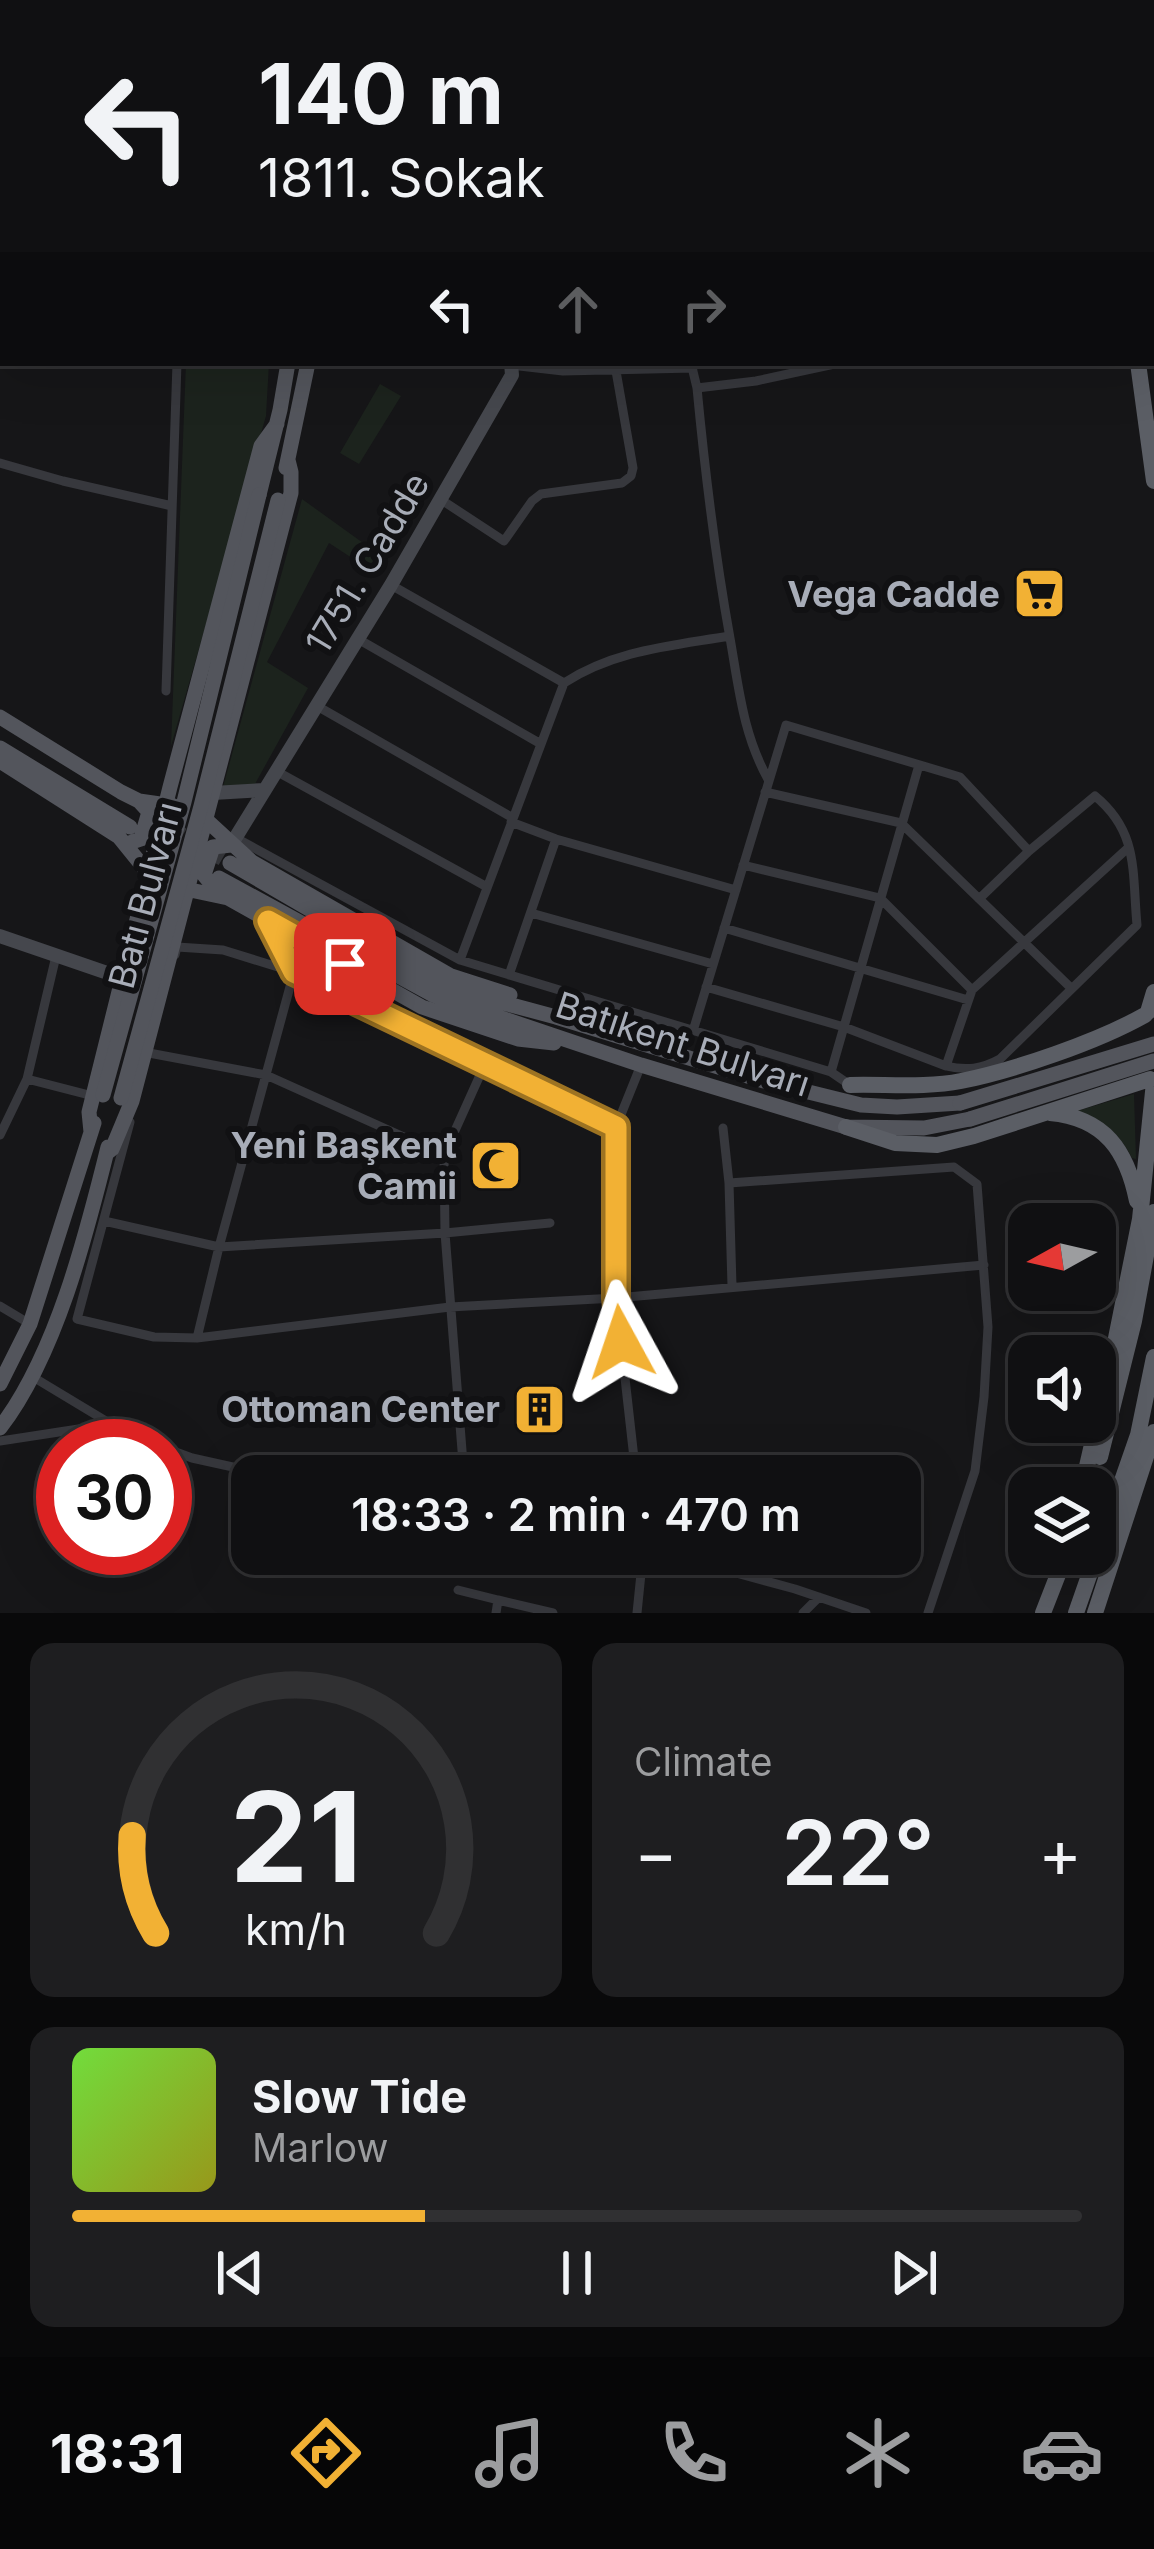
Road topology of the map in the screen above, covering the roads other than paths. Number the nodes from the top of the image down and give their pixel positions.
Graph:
1 (178, 366) edge
2 (287, 366) edge
3 (307, 366) edge
4 (511, 366) edge
5 (530, 366) edge
6 (679, 366) edge
7 (692, 366) edge
8 (824, 366) edge
9 (1138, 366) edge
10 (616, 371) junction
11 (697, 388) junction
12 (277, 424) junction
13 (288, 460) junction
14 (0, 463) edge
15 (1154, 481) edge
16 (440, 499) junction
17 (172, 506) junction
18 (391, 585) junction
19 (729, 636) junction
20 (358, 639) junction
21 (564, 683) junction
22 (166, 691) dead end
23 (317, 706) junction
24 (0, 722) edge
25 (541, 744) junction
26 (0, 748) edge
27 (0, 761) edge
28 (919, 764) junction
29 (276, 771) junction
30 (767, 786) junction
31 (265, 790) junction
32 (213, 793) junction
33 (166, 803) junction
34 (139, 805) junction
35 (207, 818) junction
36 (512, 820) junction
37 (901, 824) junction
38 (128, 835) junction
39 (556, 839) junction
40 (233, 841) junction
41 (1129, 847) junction
42 (1029, 850) junction
43 (230, 863) tunnel mouth
44 (743, 865) junction
45 (149, 874) junction
46 (219, 878) tunnel mouth
47 (487, 887) junction
48 (736, 890) junction
49 (188, 891) junction
50 (221, 896) junction
51 (880, 898) junction
52 (980, 899) junction
53 (531, 913) junction
54 (268, 921) junction
55 (724, 928) junction
56 (0, 936) edge
57 (1022, 943) junction
58 (56, 956) junction
59 (460, 960) junction
60 (713, 964) junction
61 (860, 968) junction
62 (294, 972) junction
63 (509, 975) junction
64 (122, 978) junction
65 (706, 987) junction
66 (1071, 988) junction
67 (1154, 992) edge
68 (970, 995) junction
69 (1149, 1011) edge
70 (556, 1017) junction
71 (844, 1028) junction
72 (693, 1030) junction
73 (1154, 1044) edge
74 (586, 1047) junction
75 (148, 1053) junction
76 (485, 1064) junction
77 (641, 1065) junction
78 (946, 1066) junction
79 (831, 1072) junction
80 (266, 1075) junction
81 (1153, 1076) edge
82 (27, 1079) junction
83 (850, 1085) junction
84 (106, 1097) junction
85 (897, 1107) junction
86 (1044, 1113) junction
87 (1154, 1125) edge
88 (616, 1127) junction
89 (846, 1127) junction
90 (723, 1128) dead end
91 (0, 1135) edge
92 (1148, 1150) junction
93 (107, 1153) junction
94 (445, 1155) junction
95 (729, 1183) junction
96 (1147, 1215) edge
97 (104, 1221) junction
98 (550, 1223) dead end
99 (445, 1233) junction
100 (219, 1247) junction
101 (984, 1265) junction
102 (732, 1286) junction
103 (616, 1298) junction
104 (0, 1306) edge
105 (450, 1307) junction
106 (30, 1324) junction
107 (197, 1338) junction
108 (1154, 1358) edge
109 (33, 1377) junction
110 (0, 1384) edge
111 (103, 1419) edge
112 (0, 1428) edge
113 (1154, 1432) edge
114 (36, 1436) edge
115 (0, 1442) edge
116 (462, 1455) edge
117 (634, 1455) edge
118 (192, 1458) edge
119 (231, 1467) edge
120 (1090, 1467) edge
121 (1154, 1470) edge
122 (1136, 1486) junction
123 (1116, 1502) edge
124 (1116, 1509) edge
125 (641, 1575) edge
126 (741, 1575) edge
127 (1058, 1575) edge
128 (1090, 1575) edge
129 (458, 1590) dead end
130 (819, 1597) junction
131 (498, 1600) junction
132 (496, 1613) edge
133 (553, 1613) edge
134 (637, 1613) edge
135 (803, 1613) edge
136 (866, 1613) edge
137 (928, 1613) edge
138 (1043, 1613) edge
139 (1076, 1613) edge
140 (1095, 1613) edge

1 - 17 street
2 - 12 main road, Batı Bulvarı
3 - 13 main road, Batı Bulvarı
4 - 16 main road, 1751. Cadde
5 - 10 street
6 - 10 street
7 - 11 street
8 - 11 street
9 - 15 highway
10 - 16 street
11 - 19 street
12 - 33 main road
12 - 84 main road, Batı Bulvarı, bridge
13 - 32 main road
13 - 84 main road, Batı Bulvarı, bridge
14 - 17 street
16 - 18 main road, 1751. Cadde
17 - 22 street
18 - 20 main road, 1751. Cadde
18 - 21 street
19 - 21 street
19 - 30 street
20 - 23 main road, 1751. Cadde
20 - 25 street
21 - 25 street
23 - 29 main road, 1751. Cadde
23 - 36 street
24 - 34 main road
25 - 36 street
26 - 38 main road
27 - 38 main road
28 - 30 street
28 - 37 street
28 - 42 street
29 - 31 main road, 1751. Cadde
29 - 47 street
30 - 37 street
30 - 44 street
31 - 32 main road
31 - 40 main road, 1751. Cadde
32 - 35 main road
33 - 34 main road
33 - 35 main road
33 - 45 main road
34 - 38 main road
35 - 40 main road
35 - 49 main road
36 - 39 street
36 - 47 street
37 - 51 street
37 - 52 street
38 - 45 main road
39 - 48 street
39 - 53 street
40 - 50 main road
40 - 59 street
40 - 70 main road
41 - 42 street
41 - 57 street
41 - 66 street
42 - 52 street
43 - 70 main road, Batıkent Bulvarı
44 - 48 street
44 - 51 street
45 - 49 main road
45 - 64 main road
46 - 74 main road, Batıkent Bulvarı
47 - 59 street
48 - 55 street
49 - 50 main road
49 - 93 main road
50 - 54 main road
51 - 61 street
51 - 68 street
52 - 57 street
53 - 60 street
53 - 63 street
54 - 62 street
54 - 74 main road
55 - 60 street
55 - 61 street
56 - 58 main road
57 - 66 street
57 - 68 street
58 - 64 main road
58 - 82 street
59 - 63 street
60 - 65 street
61 - 68 street
61 - 71 street
62 - 75 street
62 - 76 street
62 - 80 street
63 - 72 street
64 - 84 main road
65 - 71 street
65 - 72 street
66 - 78 street
67 - 69 highway
68 - 78 street
69 - 81 highway
69 - 83 highway
70 - 85 main road, Batıkent Bulvarı
71 - 78 street
71 - 79 street
72 - 79 street
73 - 85 main road, Batıkent Bulvarı, bridge
74 - 77 main road, Batıkent Bulvarı
75 - 80 street
75 - 97 street
76 - 88 street
76 - 94 street
77 - 88 street
77 - 89 main road, Batıkent Bulvarı
79 - 83 street
80 - 94 street
80 - 100 street
81 - 86 highway
81 - 89 main road, Batıkent Bulvarı, bridge
81 - 92 highway
82 - 84 street
82 - 91 street
83 - 85 main road
84 - 93 main road, Batı Bulvarı
84 - 106 main road, Batı Bulvarı
86 - 89 highway
86 - 96 highway
87 - 92 highway
88 - 103 street
90 - 95 street
92 - 96 highway
93 - 109 main road, Batı Bulvarı
94 - 99 street
95 - 101 street
95 - 102 street
96 - 120 highway
97 - 100 street
97 - 107 street
98 - 99 street
99 - 100 street
99 - 105 street
100 - 107 street
101 - 102 street
101 - 137 street
102 - 103 street
103 - 105 street
103 - 117 street
104 - 106 street
105 - 107 street
105 - 116 street
106 - 110 main road, Batı Bulvarı
108 - 123 highway
109 - 111 street
109 - 112 main road, Batı Bulvarı
113 - 122 highway
114 - 115 street
118 - 119 street
121 - 122 street
122 - 124 highway
122 - 140 highway
125 - 134 street
126 - 130 street
127 - 138 highway
128 - 139 highway
129 - 131 street
130 - 135 street
130 - 136 street
131 - 132 street
131 - 133 street

